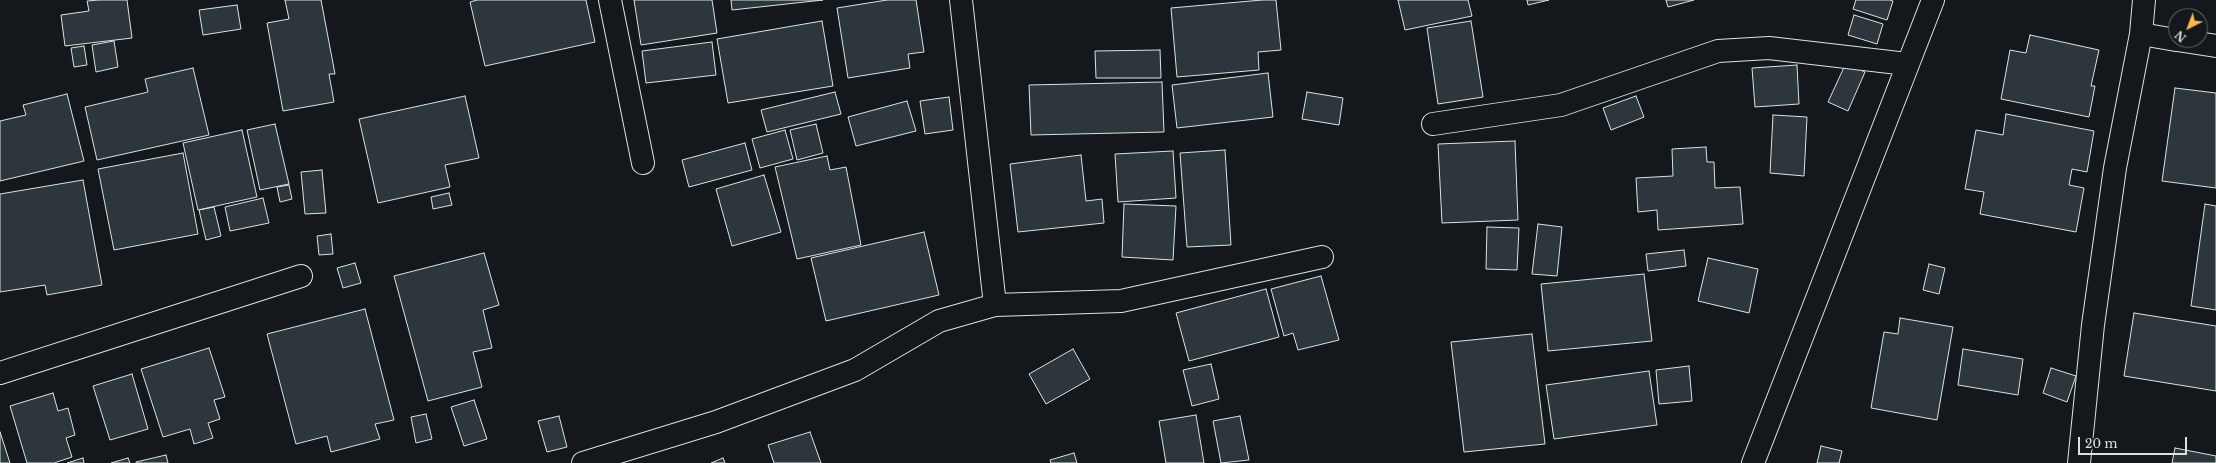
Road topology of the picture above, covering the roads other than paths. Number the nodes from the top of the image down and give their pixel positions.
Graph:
1 (610, 0) edge
2 (961, 0) edge
3 (1933, 0) edge
4 (2144, 0) edge
5 (2141, 34) junction
6 (2168, 39) edge
7 (1907, 64) junction
8 (1433, 124) dead end
9 (643, 163) dead end
10 (1322, 257) dead end
11 (301, 276) dead end
12 (995, 305) junction
13 (0, 373) edge
14 (583, 463) edge
15 (1753, 463) edge
16 (2079, 463) edge

1 - 9 street
2 - 12 street
3 - 7 street
4 - 5 street
5 - 6 street
5 - 16 street
7 - 8 street
7 - 15 street
10 - 12 street
11 - 13 street
12 - 14 street

